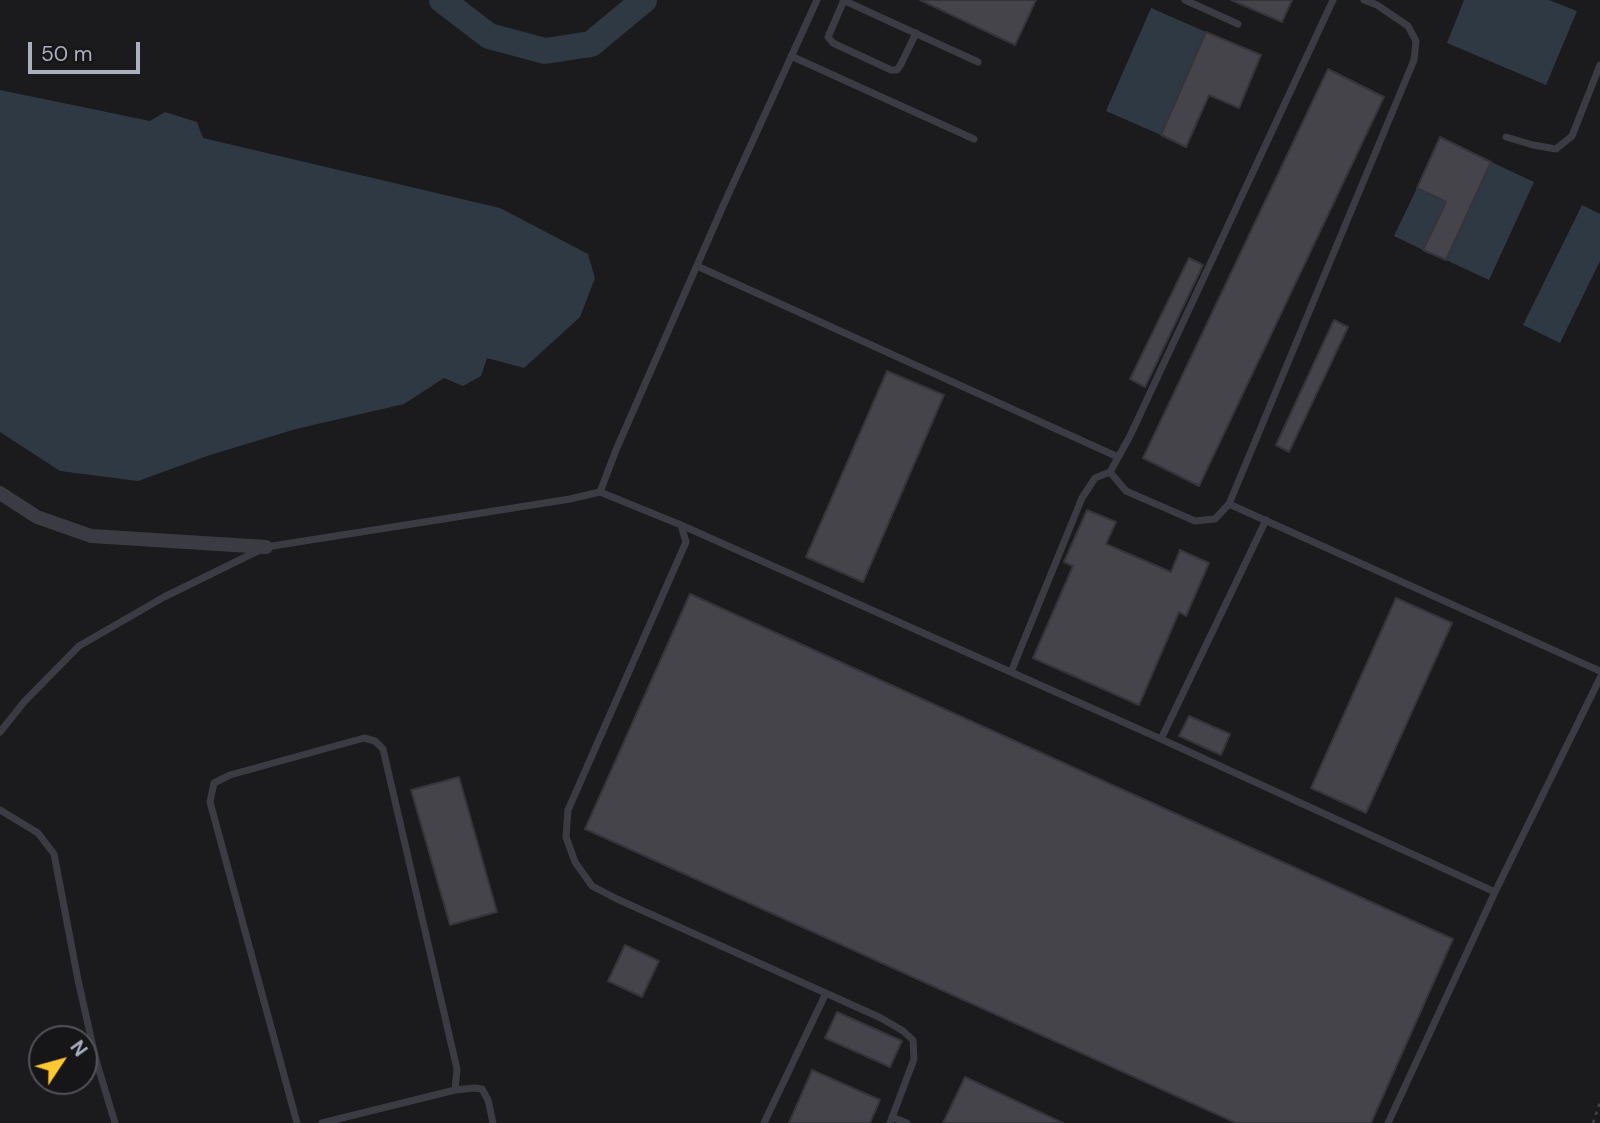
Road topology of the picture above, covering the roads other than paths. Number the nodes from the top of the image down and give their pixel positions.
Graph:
1 (817, 0) edge
2 (844, 0) edge
3 (1185, 0) edge
4 (1333, 0) edge
5 (1364, 0) edge
6 (1378, 3) edge
7 (1238, 24) dead end
8 (916, 33) junction
9 (791, 56) junction
10 (978, 62) dead end
11 (1600, 65) edge
12 (1507, 136) dead end
13 (974, 139) dead end
14 (696, 266) junction
15 (1118, 457) junction
16 (1110, 472) junction
17 (0, 492) edge
18 (600, 492) junction
19 (1229, 505) junction
20 (1266, 520) junction
21 (681, 525) junction
22 (266, 547) junction
23 (1600, 671) edge
24 (1011, 672) junction
25 (1600, 678) edge
26 (0, 732) edge
27 (1161, 739) junction
28 (0, 810) edge
29 (1495, 892) junction
30 (826, 993) junction
31 (454, 1090) junction
32 (891, 1120) edge
33 (115, 1123) edge
34 (297, 1123) edge
35 (322, 1123) edge
36 (493, 1123) edge
37 (764, 1123) edge
38 (907, 1123) edge
39 (1388, 1123) edge

1 - 9 lane
2 - 8 lane
2 - 8 lane
3 - 7 lane
4 - 15 lane
5 - 6 lane
6 - 19 lane
8 - 10 lane
9 - 13 lane
9 - 14 lane
11 - 12 lane
14 - 15 lane
14 - 18 lane
15 - 16 lane
16 - 19 lane
16 - 24 lane
17 - 22 street
18 - 21 lane
18 - 22 lane
19 - 20 lane
20 - 23 lane
20 - 27 lane
21 - 24 lane
21 - 30 lane
22 - 26 lane
24 - 27 lane
25 - 29 lane
27 - 29 lane
28 - 33 lane
29 - 39 lane
30 - 32 lane
30 - 37 lane
31 - 34 lane
31 - 35 lane
31 - 36 lane
32 - 38 lane

